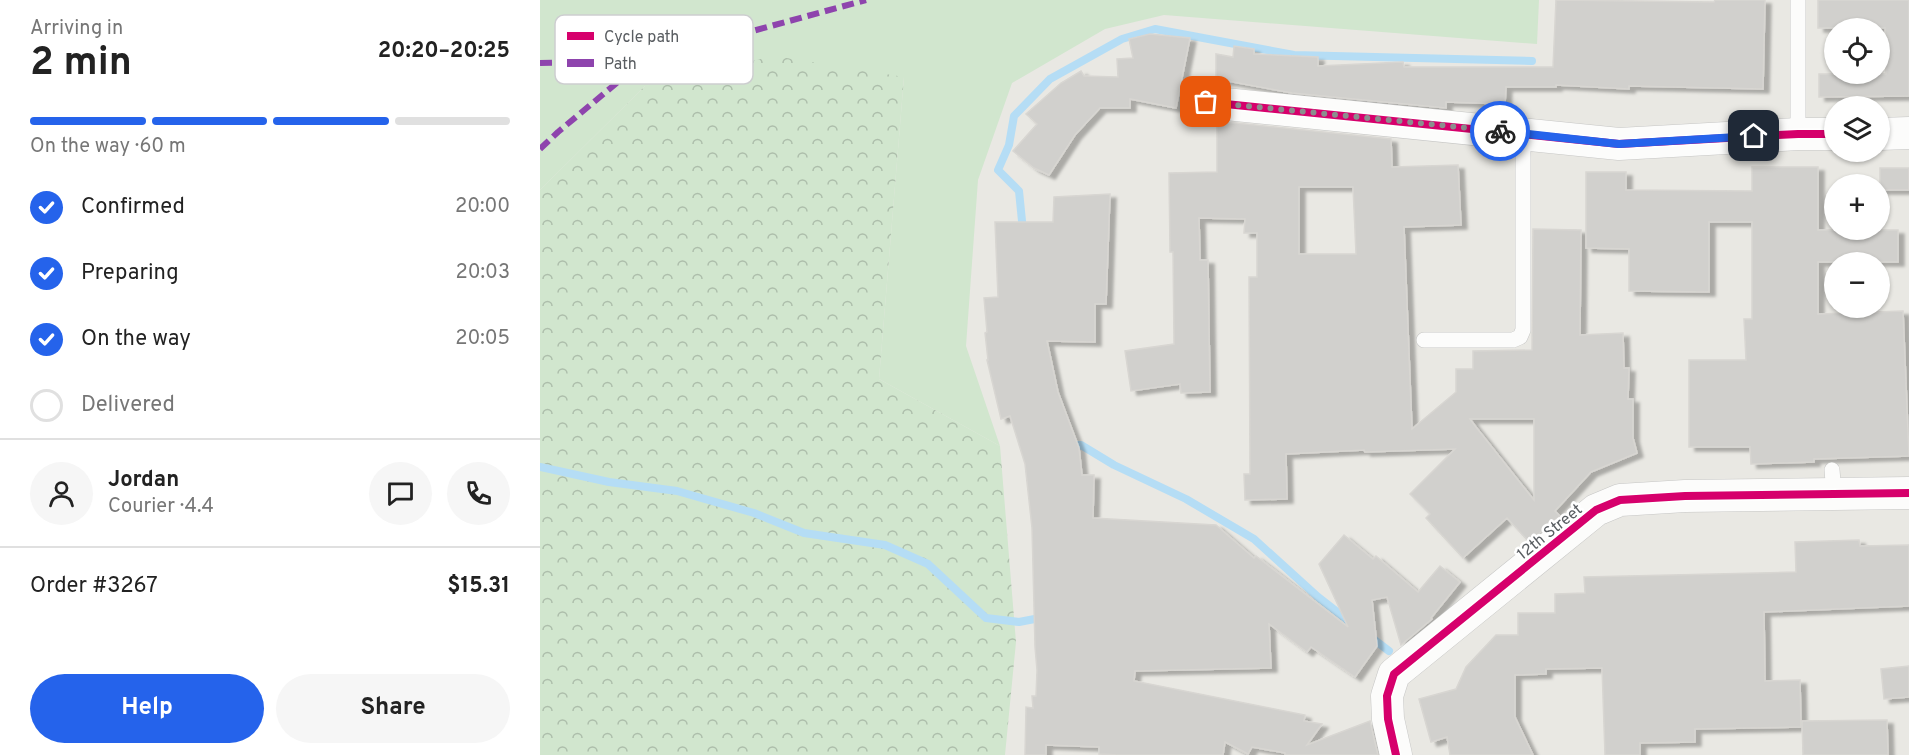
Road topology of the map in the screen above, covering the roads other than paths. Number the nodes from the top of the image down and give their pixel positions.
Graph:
1 (1798, 0) edge
2 (1206, 102) dead end
3 (1522, 133) junction
4 (1909, 133) edge
5 (1890, 134) edge
6 (1821, 137) edge
7 (1424, 340) dead end
8 (1909, 493) edge
9 (1396, 755) edge

1 - 6 lane
2 - 3 street
3 - 6 street
3 - 7 lane
4 - 5 street
8 - 9 street, 12th Street

